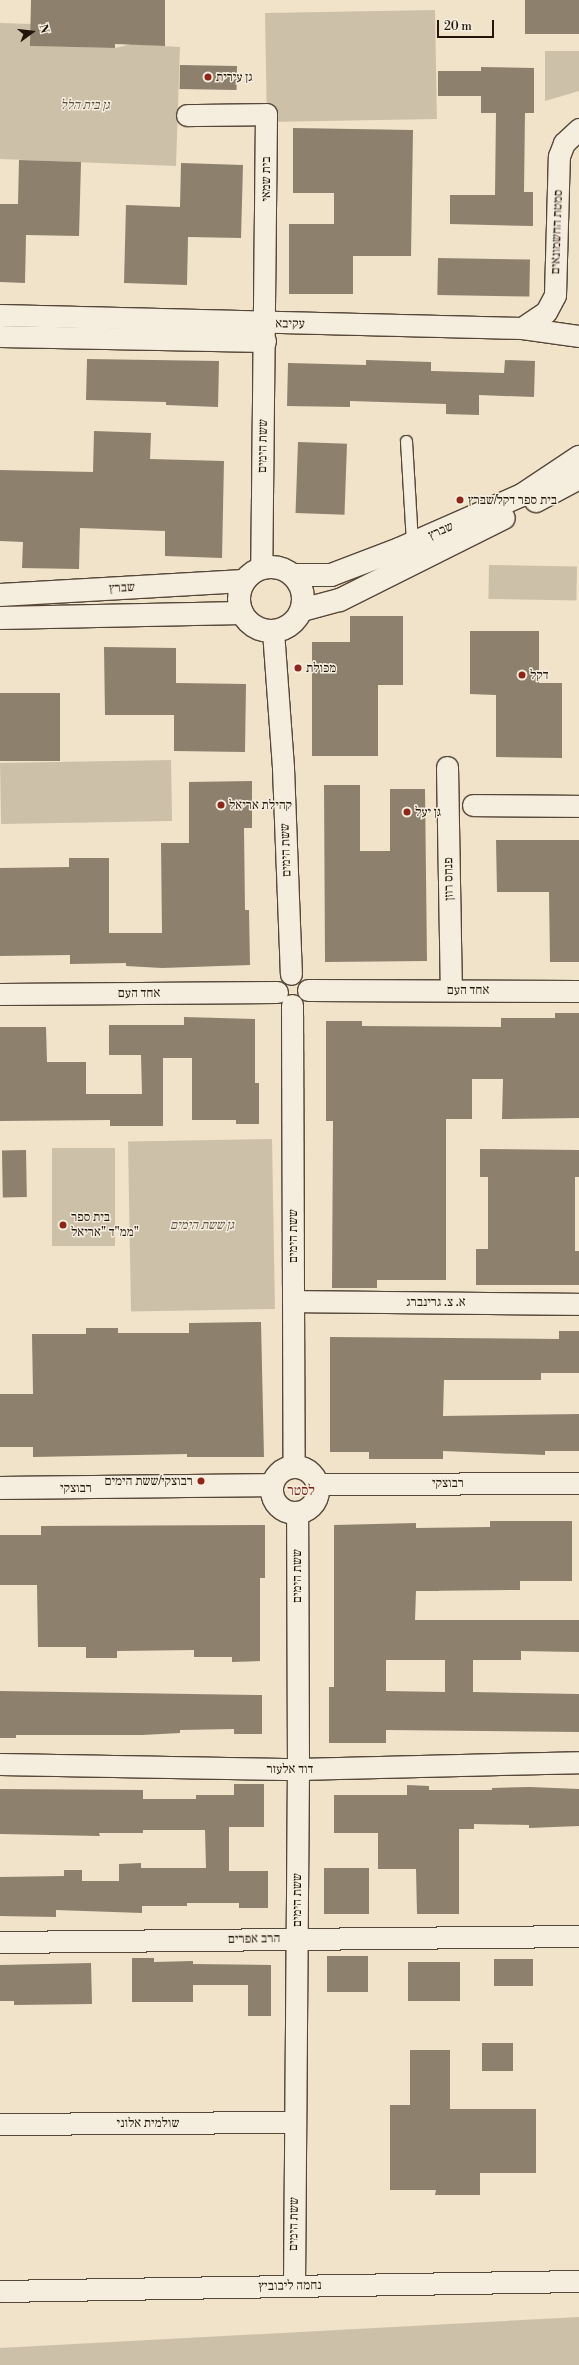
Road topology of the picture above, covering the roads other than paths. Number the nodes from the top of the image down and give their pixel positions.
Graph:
1 (187, 115) dead end
2 (579, 129) edge
3 (0, 315) edge
4 (522, 328) junction
5 (265, 332) junction
6 (0, 336) edge
7 (579, 336) edge
8 (406, 441) dead end
9 (579, 457) edge
10 (579, 478) edge
11 (412, 543) junction
12 (253, 575) junction
13 (293, 575) junction
14 (0, 595) edge
15 (302, 610) junction
16 (242, 613) junction
17 (0, 618) edge
18 (273, 631) junction
19 (447, 767) dead end
20 (473, 806) dead end
21 (579, 806) edge
22 (291, 974) junction
23 (308, 990) junction
24 (451, 990) junction
25 (579, 991) edge
26 (0, 994) edge
27 (284, 999) junction
28 (293, 1301) junction
29 (579, 1304) edge
30 (294, 1466) junction
31 (579, 1483) edge
32 (318, 1484) junction
33 (271, 1485) junction
34 (0, 1488) edge
35 (297, 1513) junction
36 (579, 1762) edge
37 (0, 1764) edge
38 (298, 1769) junction
39 (579, 1936) edge
40 (297, 1939) junction
41 (0, 1942) edge
42 (295, 2122) junction
43 (0, 2124) edge
44 (579, 2281) edge
45 (294, 2286) junction
46 (0, 2291) edge

1 - 5 street, בית שמאי
2 - 4 street, סמטת החשמונאים
3 - 5 street, עקיבא
4 - 5 street, עקיבא
4 - 7 street, עקיבא
5 - 6 street, עקיבא
5 - 12 street, ששת הימים
8 - 11 lane
9 - 11 street, שברץ
10 - 15 street, שברץ
11 - 13 street, שברץ
12 - 13 street
12 - 14 street, שברץ
12 - 16 street
13 - 15 street
15 - 18 street
16 - 17 street, שברץ
16 - 18 street
18 - 22 street, ששת הימים
19 - 24 street, פנחס רוזן
20 - 21 street
22 - 23 street
22 - 27 street
23 - 24 street, אחד העם
23 - 27 street
24 - 25 street, אחד העם
26 - 27 street, אחד העם
27 - 28 street, ששת הימים
28 - 29 street, א. צ. גרינברג
28 - 30 street, ששת הימים
30 - 32 street
30 - 33 street
31 - 32 street, רבוצקי
32 - 35 street
33 - 34 street, רבוצקי
33 - 35 street
35 - 38 street, ששת הימים
36 - 38 street, דוד אלעזר
37 - 38 street, דוד אלעזר
38 - 40 street, ששת הימים
39 - 40 street, הרב אפרים
40 - 41 street, הרב אפרים
40 - 42 street, ששת הימים
42 - 43 street, שולמית אלוני
42 - 45 street, ששת הימים
44 - 45 street, נחמה ליבוביץ
45 - 46 street, נחמה ליבוביץ

